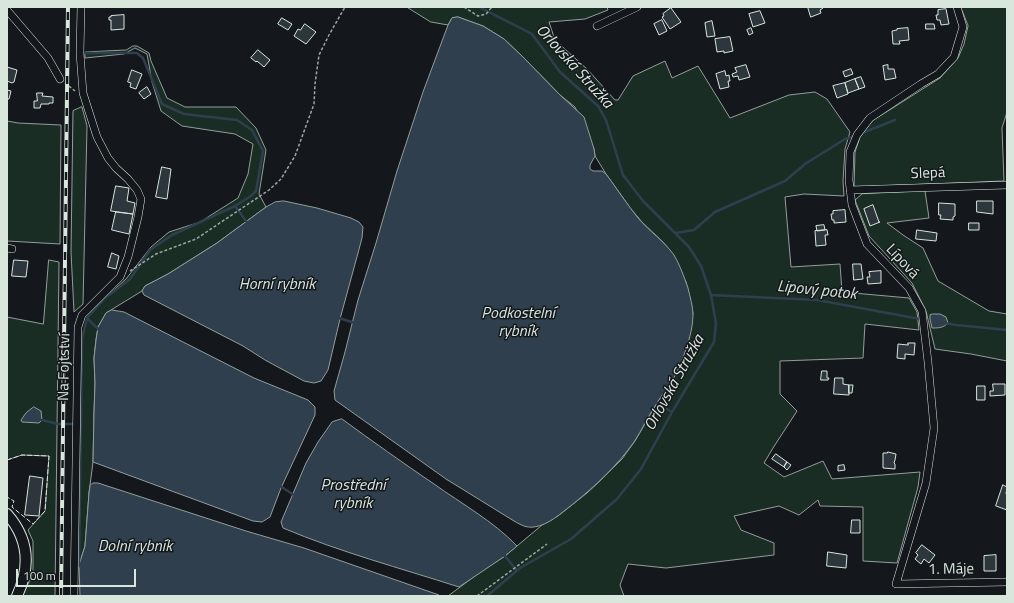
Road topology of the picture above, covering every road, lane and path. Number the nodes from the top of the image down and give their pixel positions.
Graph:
1 (81, 7) edge
2 (345, 7) edge
3 (464, 7) edge
4 (492, 7) edge
5 (638, 7) edge
6 (957, 7) edge
7 (7, 10) edge
8 (597, 26) dead end
9 (60, 79) joint
10 (83, 93) junction
11 (1007, 185) edge
12 (850, 190) junction
13 (120, 277) junction
14 (7, 514) edge
15 (547, 544) dead end
16 (1007, 582) edge
17 (896, 584) joint
18 (17, 596) edge
19 (74, 596) edge
20 (476, 596) edge

1 - 10 street, Na Fojtství
2 - 13 path
3 - 4 path
5 - 8 street
6 - 12 street, Lípová
7 - 9 street
9 - 10 path
10 - 13 street, Na Fojtství
11 - 12 street, Slepá
12 - 17 street, Lípová
13 - 19 street, Na Fojtství
14 - 18 street
15 - 20 path
16 - 17 street, 1. Máje

